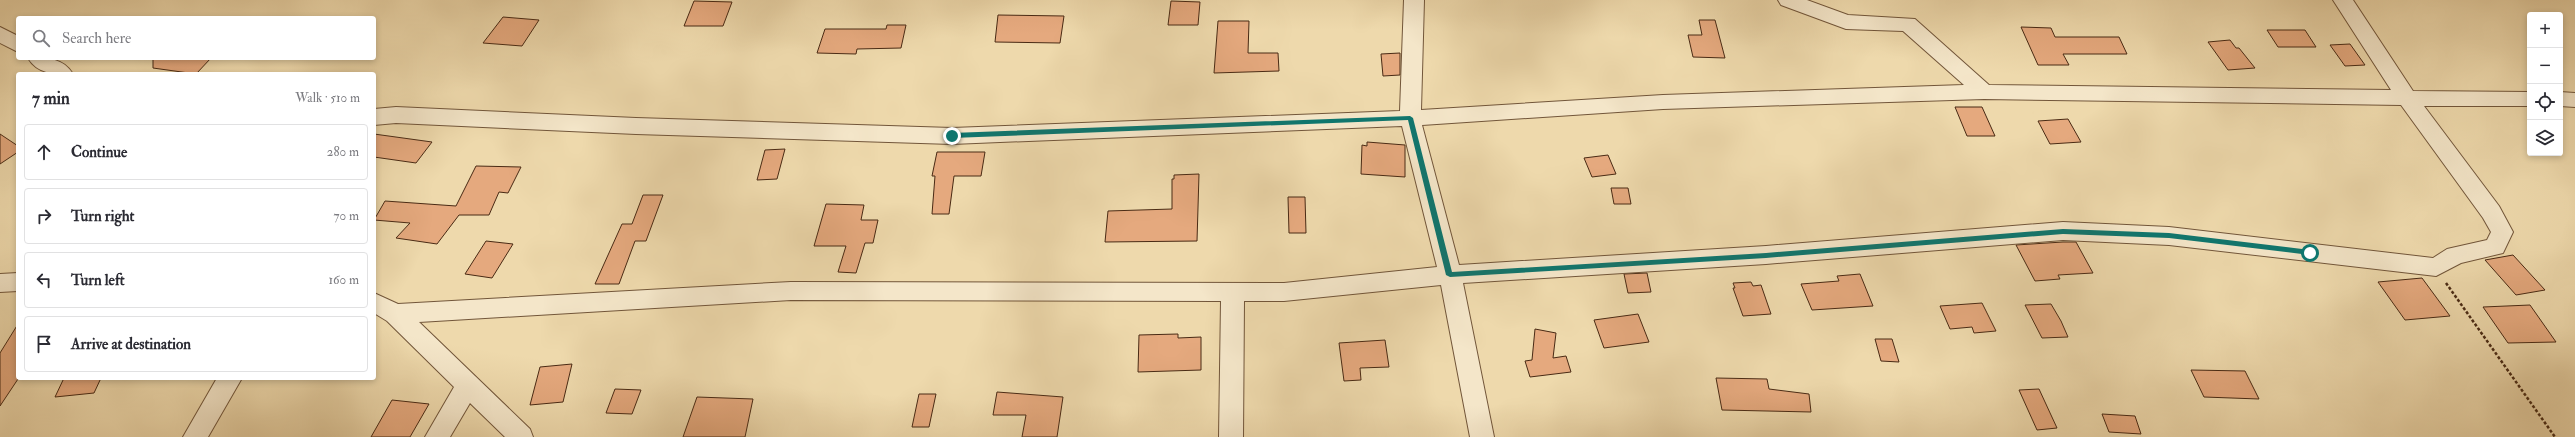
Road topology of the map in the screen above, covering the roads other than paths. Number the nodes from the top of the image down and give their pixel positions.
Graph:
1 (1414, 0) edge
2 (1788, 0) edge
3 (2344, 0) edge
4 (0, 34) edge
5 (16, 44) edge
6 (41, 60) edge
7 (60, 72) edge
8 (1984, 92) junction
9 (2407, 98) junction
10 (2527, 99) edge
11 (2563, 99) edge
12 (2575, 100) edge
13 (376, 117) edge
14 (1410, 118) junction
15 (1450, 275) junction
16 (16, 282) edge
17 (0, 283) edge
18 (1233, 293) junction
19 (376, 303) edge
20 (395, 314) junction
21 (229, 380) edge
22 (467, 387) junction
23 (195, 437) edge
24 (437, 437) edge
25 (521, 437) edge
26 (1231, 437) edge
27 (1482, 437) edge

1 - 14 street
2 - 8 street
3 - 9 street
4 - 5 street
6 - 7 street
8 - 9 street
8 - 14 street
9 - 10 street
9 - 15 street
11 - 12 street
13 - 14 street
14 - 15 street
15 - 18 street
15 - 27 street
16 - 17 street
18 - 20 street
18 - 26 street
19 - 20 street
20 - 22 street
21 - 23 street
22 - 24 street
22 - 25 street

